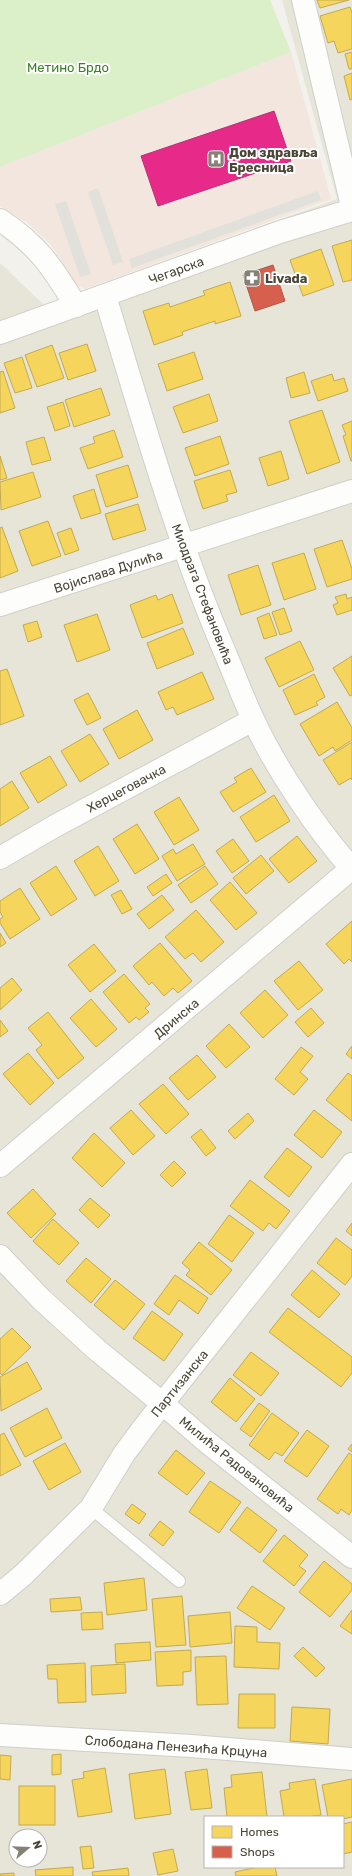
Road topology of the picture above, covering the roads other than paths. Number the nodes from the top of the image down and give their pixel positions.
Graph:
1 (303, 0) edge
2 (352, 206) edge
3 (352, 210) edge
4 (0, 220) edge
5 (105, 296) junction
6 (76, 306) junction
7 (0, 333) edge
8 (352, 491) edge
9 (183, 547) junction
10 (0, 605) edge
11 (253, 720) junction
12 (0, 858) edge
13 (352, 868) edge
14 (352, 1164) edge
15 (0, 1166) edge
16 (0, 1256) edge
17 (163, 1404) junction
18 (91, 1508) junction
19 (352, 1556) edge
20 (179, 1580) dead end
21 (0, 1594) edge
22 (0, 1735) edge
23 (352, 1759) edge

1 - 2 street
3 - 5 street, Чегарска
4 - 6 street
5 - 6 street, Чегарска
5 - 9 street, Миодрага Стефановића
6 - 7 street, Чегарска
8 - 9 street, Војислава Дулића
9 - 10 street, Војислава Дулића
9 - 11 street, Миодрага Стефановића
11 - 12 street, Херцеговачка
11 - 13 street, Миодрага Стефановића
13 - 15 street, Дринска
14 - 17 street, Партизанска
16 - 17 street, Милића Радовановића
17 - 18 street, Партизанска
17 - 19 street, Милића Радовановића
18 - 20 lane
18 - 21 street, Партизанска
22 - 23 street, Слободана Пенезића Крцуна

